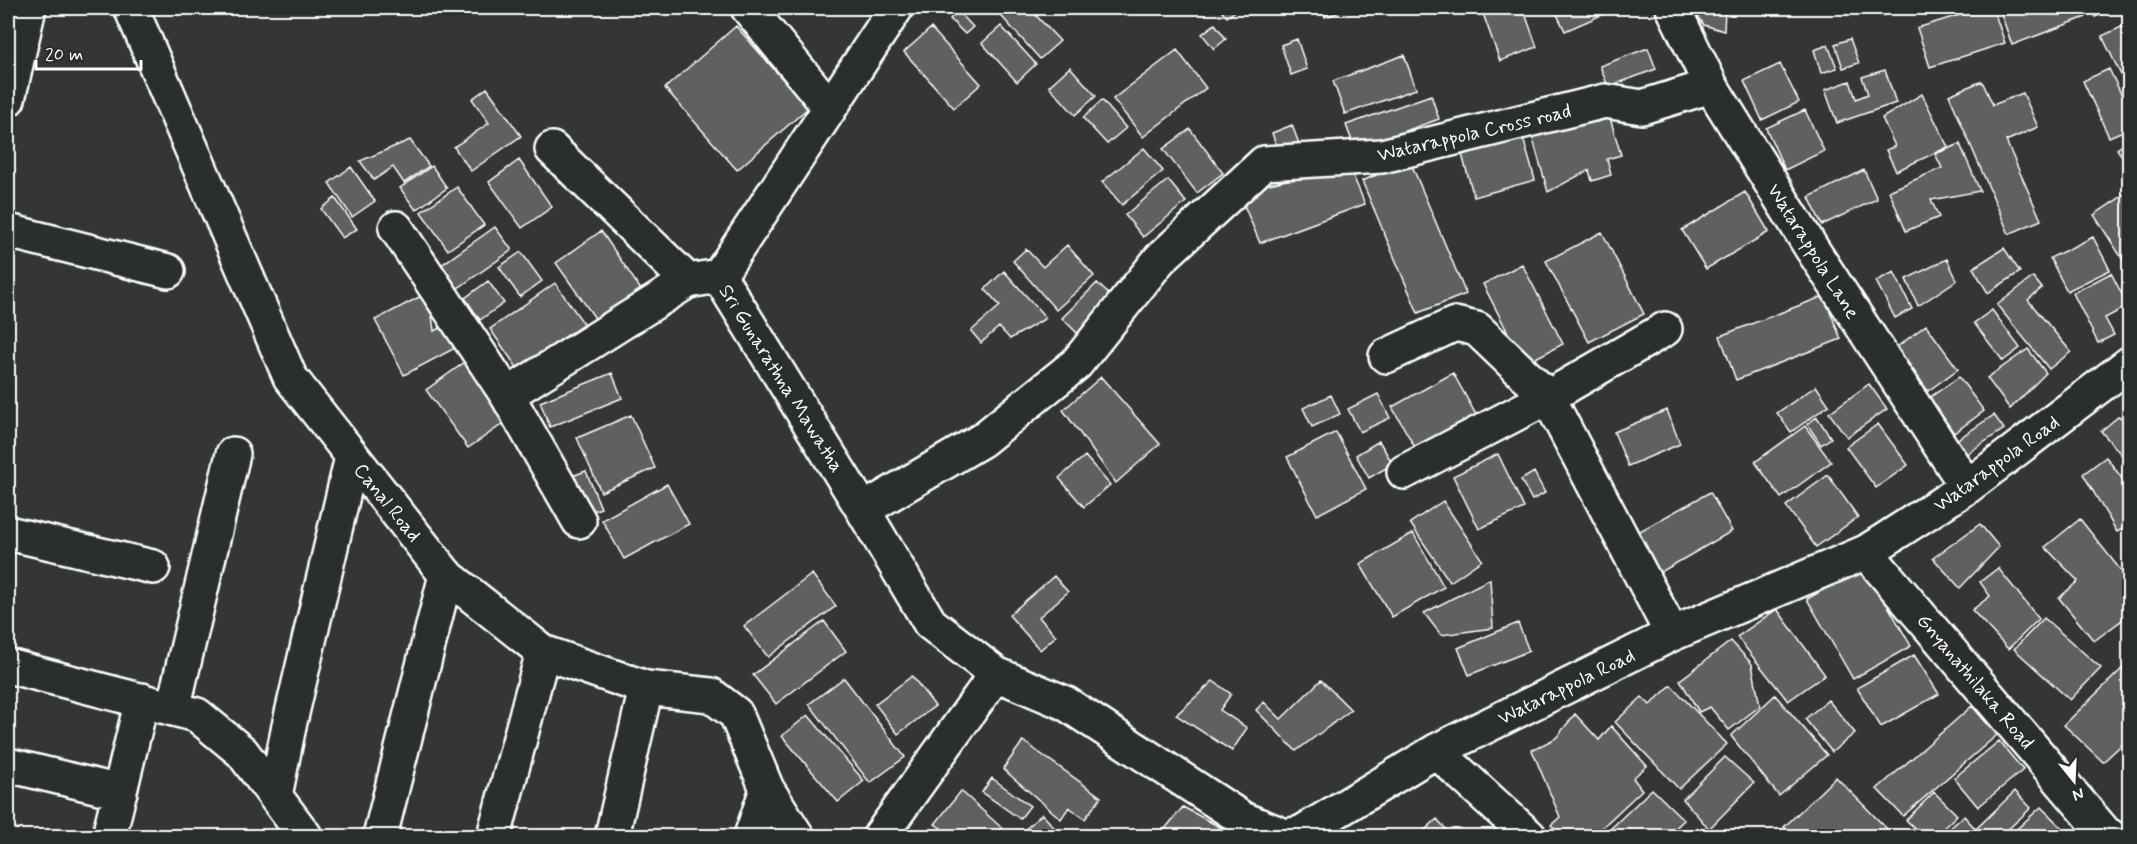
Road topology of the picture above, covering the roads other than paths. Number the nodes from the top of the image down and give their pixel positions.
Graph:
1 (29, 8) edge
2 (131, 8) edge
3 (748, 8) edge
4 (896, 8) edge
5 (1673, 8) edge
6 (1711, 86) junction
7 (8, 99) edge
8 (830, 108) junction
9 (552, 149) dead end
10 (396, 228) dead end
11 (8, 231) edge
12 (168, 270) dead end
13 (703, 278) junction
14 (1665, 329) dead end
15 (1386, 356) dead end
16 (2130, 363) edge
17 (507, 395) junction
18 (1548, 397) junction
19 (233, 454) dead end
20 (352, 458) junction
21 (1404, 472) dead end
22 (1967, 487) junction
23 (863, 510) junction
24 (579, 521) dead end
25 (8, 533) edge
26 (1866, 552) junction
27 (153, 567) dead end
28 (446, 575) junction
29 (1672, 634) junction
30 (543, 652) junction
31 (8, 666) edge
32 (996, 674) junction
33 (646, 688) junction
34 (158, 705) junction
35 (1436, 751) junction
36 (8, 765) edge
37 (767, 789) junction
38 (120, 792) junction
39 (275, 796) junction
40 (883, 835) edge
41 (1285, 836) edge
42 (109, 837) edge
43 (305, 837) edge
44 (380, 837) edge
45 (494, 837) edge
46 (612, 837) edge
47 (751, 837) edge
48 (796, 837) edge
49 (1528, 837) edge
50 (2110, 837) edge

1 - 7 street
2 - 20 street, Canal Road
3 - 8 street
4 - 8 street, Sri Gunarathna Mawatha
5 - 6 street, Watarappola Lane
6 - 22 street, Watarappola Lane
6 - 23 street, Watarappola Cross road
8 - 13 street, Sri Gunarathna Mawatha
9 - 13 street
10 - 17 street
11 - 12 street
13 - 17 street
13 - 23 street, Sri Gunarathna Mawatha
14 - 18 street
15 - 18 street
16 - 22 street, Watarappola Road
17 - 24 street
18 - 21 street
18 - 29 street
19 - 34 street
20 - 28 street, Canal Road
20 - 39 street
22 - 26 street, Watarappola Road
23 - 32 street, Sri Gunarathna Mawatha
25 - 27 street
26 - 29 street, Watarappola Road
26 - 50 street, Gnyanathilaka Road
28 - 30 street, Canal Road
28 - 44 street
29 - 35 street, Watarappola Road
30 - 33 street, Canal Road
30 - 45 street
31 - 34 street
32 - 40 street
32 - 41 street, Watarappola Road
33 - 37 street, Canal Road
33 - 46 street
34 - 38 street
34 - 39 street
35 - 41 street, Watarappola Road
35 - 49 street
36 - 38 street
37 - 47 street
37 - 48 street, Canal Road
38 - 42 street
39 - 43 street

